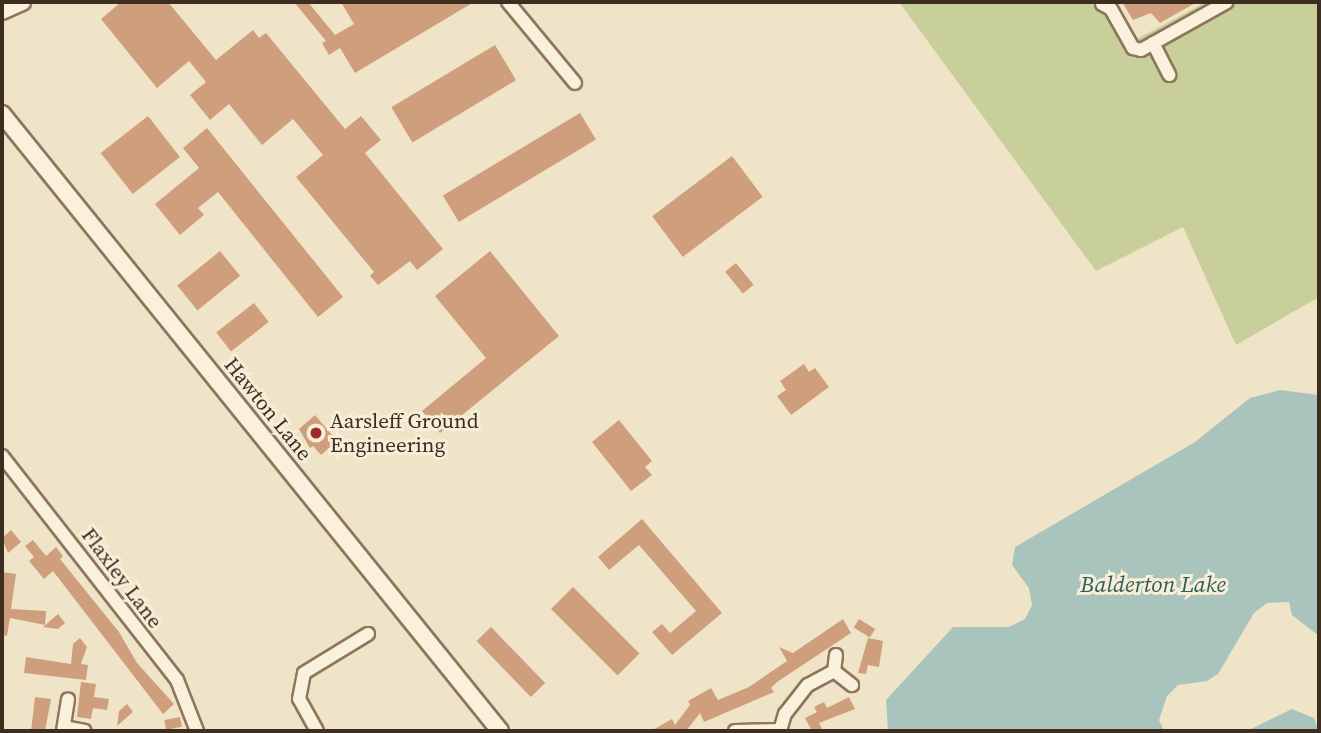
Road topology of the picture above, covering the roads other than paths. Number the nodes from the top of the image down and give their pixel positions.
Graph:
1 (22, 2) edge
2 (508, 2) edge
3 (1227, 2) edge
4 (1102, 4) dead end
5 (2, 11) edge
6 (1153, 43) junction
7 (1169, 75) dead end
8 (575, 83) dead end
9 (2, 114) edge
10 (2, 456) edge
11 (368, 634) dead end
12 (836, 655) dead end
13 (834, 671) junction
14 (852, 685) dead end
15 (68, 699) dead end
16 (64, 729) edge
17 (780, 730) edge
18 (85, 731) edge
19 (197, 731) edge
20 (317, 731) edge
21 (500, 731) edge
22 (735, 731) edge

1 - 5 street
2 - 8 street
3 - 6 street
4 - 6 street
6 - 7 street
9 - 21 street, Hawton Lane
10 - 19 street, Flaxley Lane
11 - 20 street
12 - 13 street
13 - 14 street
13 - 17 street
15 - 16 street
16 - 18 street
17 - 22 street

